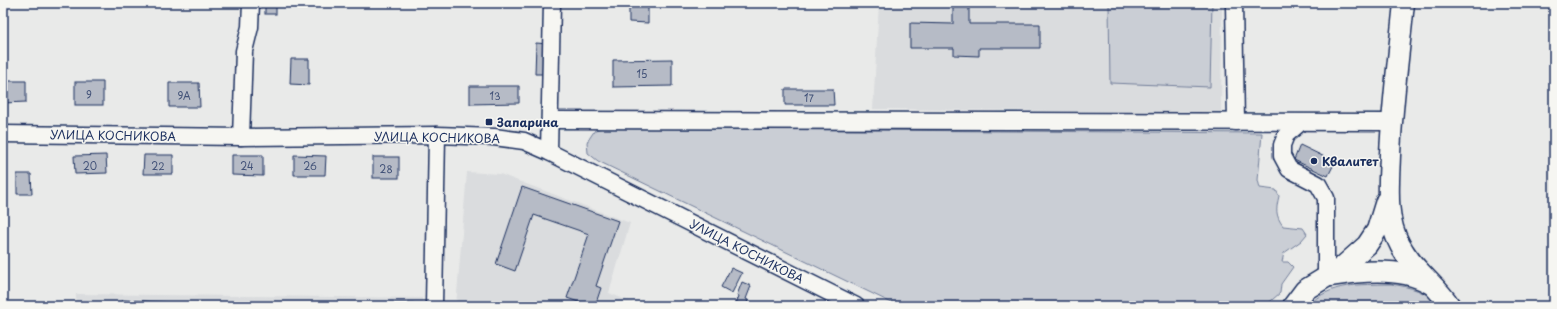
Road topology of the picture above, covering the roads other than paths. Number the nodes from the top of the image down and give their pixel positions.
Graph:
1 (251, 3) edge
2 (552, 3) edge
3 (1234, 3) edge
4 (1404, 3) edge
5 (550, 120) junction
6 (1236, 122) junction
7 (1391, 122) junction
8 (1300, 123) junction
9 (3, 134) edge
10 (437, 135) junction
11 (241, 137) junction
12 (549, 152) junction
13 (1389, 189) junction
14 (1326, 277) junction
15 (1432, 285) junction
16 (434, 306) edge
17 (856, 306) edge
18 (1293, 306) edge
19 (1450, 306) edge

1 - 11 street
2 - 5 street
3 - 6 street
4 - 7 main road
5 - 6 street
5 - 12 street
6 - 8 street
7 - 8 street
7 - 13 main road
8 - 14 street
9 - 11 street, УЛИЦА КОСНИКОВА
10 - 11 street, УЛИЦА КОСНИКОВА
10 - 12 street, УЛИЦА КОСНИКОВА
10 - 16 street
12 - 17 street, УЛИЦА КОСНИКОВА
13 - 14 main road
13 - 15 main road
14 - 15 main road
14 - 18 main road
15 - 19 main road

